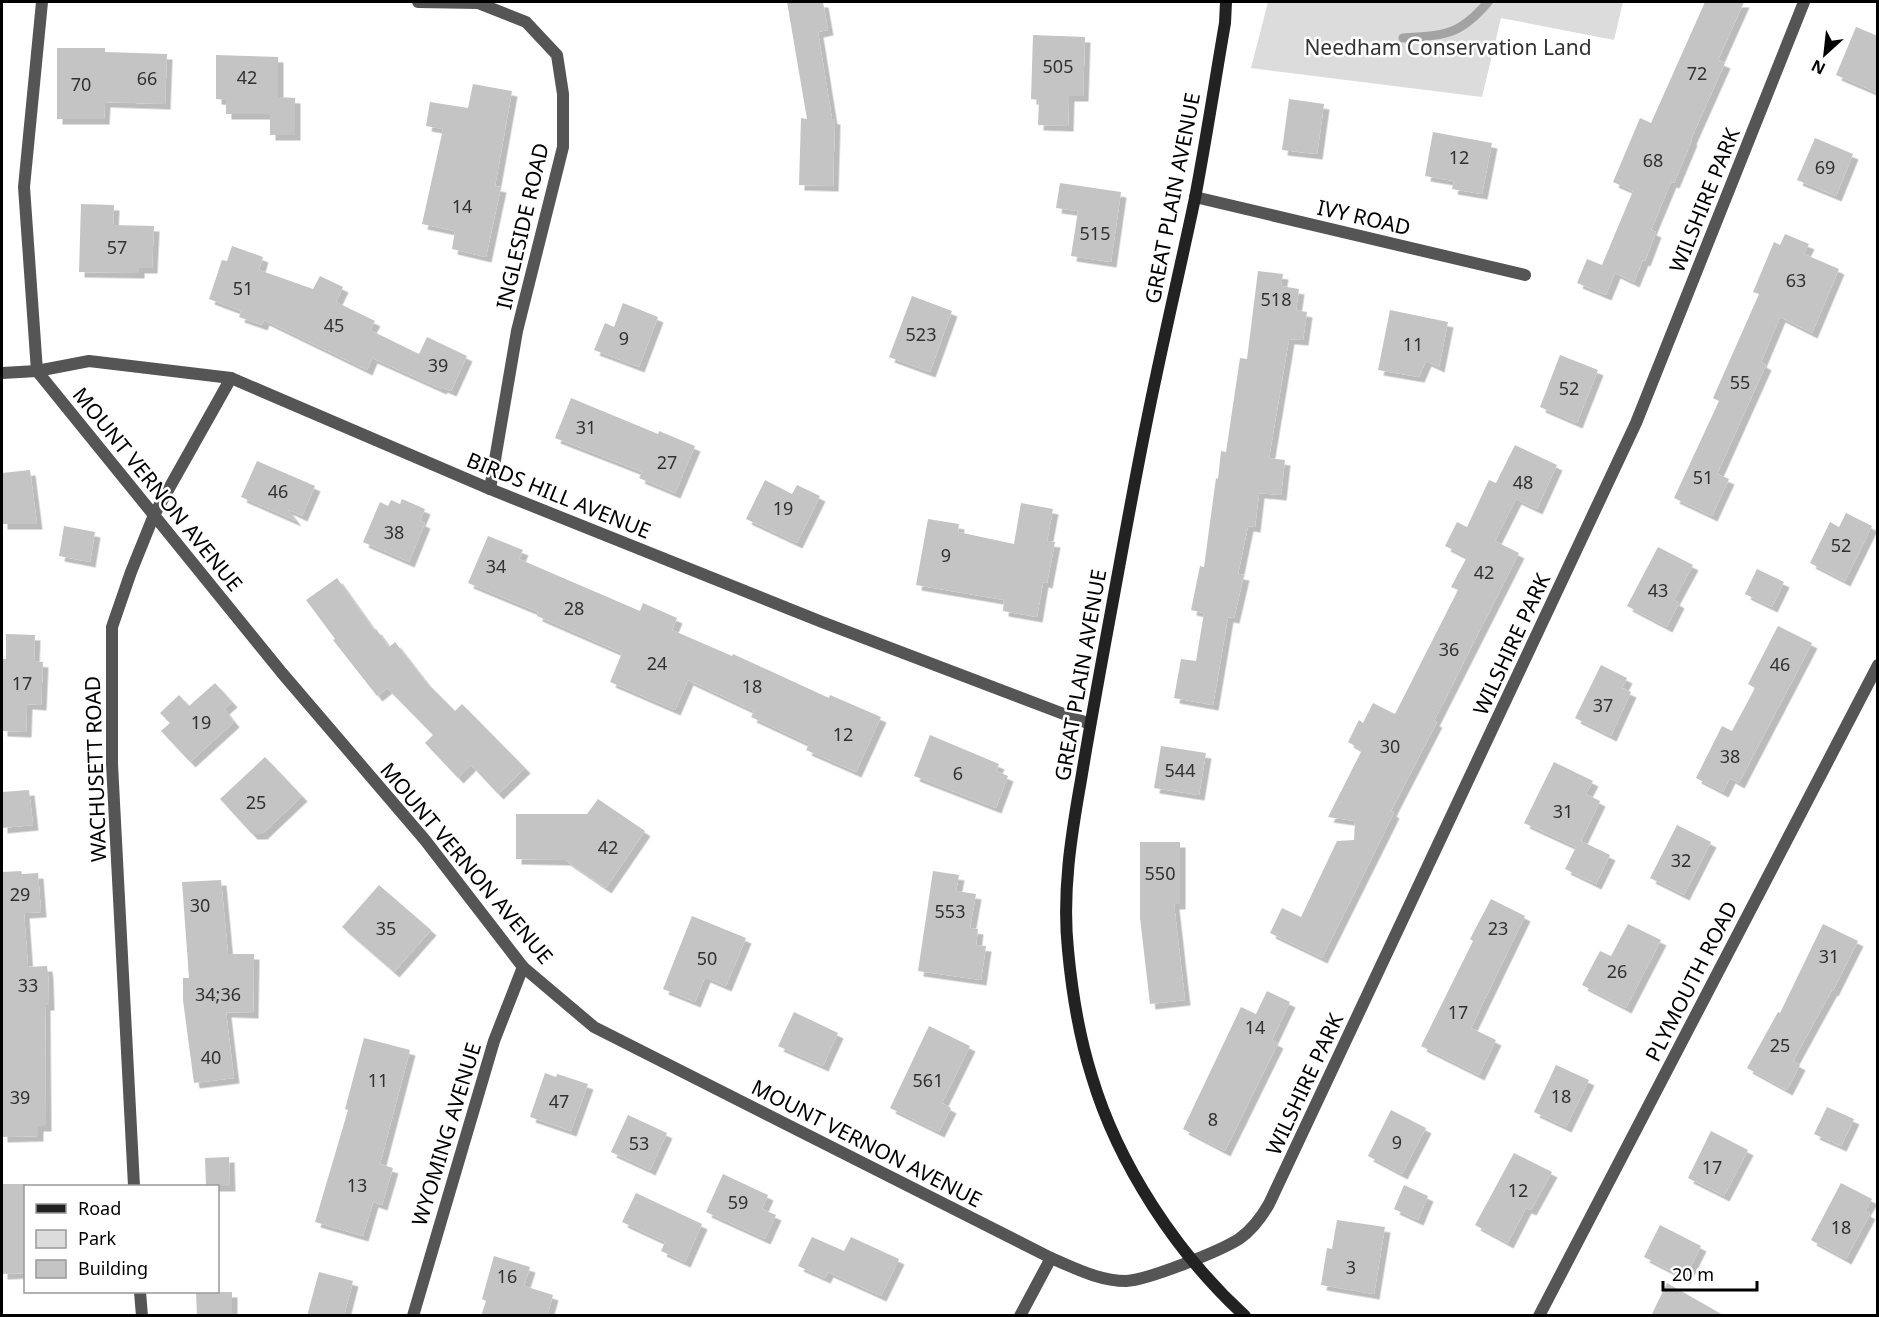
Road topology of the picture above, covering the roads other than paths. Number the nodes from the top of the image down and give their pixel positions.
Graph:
1 (42, 2) edge
2 (418, 2) edge
3 (1226, 2) edge
4 (1804, 2) edge
5 (1195, 197) junction
6 (1525, 274) dead end
7 (37, 371) junction
8 (2, 373) edge
9 (231, 378) junction
10 (490, 489) junction
11 (154, 515) junction
12 (1878, 665) edge
13 (1090, 724) junction
14 (523, 967) junction
15 (134, 1185) edge
16 (1051, 1258) junction
17 (1192, 1260) junction
18 (140, 1293) edge
19 (142, 1316) edge
20 (413, 1316) edge
21 (1020, 1316) edge
22 (1245, 1316) edge
23 (1539, 1316) edge

1 - 7 street
2 - 10 street, INGLESIDE ROAD
3 - 5 main road, GREAT PLAIN AVENUE
4 - 17 street, WILSHIRE PARK
5 - 6 street, IVY ROAD
5 - 13 main road, GREAT PLAIN AVENUE
7 - 8 street, BIRDS HILL AVENUE
7 - 9 street, BIRDS HILL AVENUE
7 - 11 street, MOUNT VERNON AVENUE
9 - 10 street, BIRDS HILL AVENUE
9 - 11 street, WACHUSETT ROAD
10 - 13 street, BIRDS HILL AVENUE
11 - 14 street, MOUNT VERNON AVENUE
11 - 15 street, WACHUSETT ROAD
12 - 23 street, PLYMOUTH ROAD
13 - 17 main road, GREAT PLAIN AVENUE
14 - 16 street, MOUNT VERNON AVENUE
14 - 20 street, WYOMING AVENUE
16 - 17 street, MOUNT VERNON AVENUE
16 - 21 street
17 - 22 main road, GREAT PLAIN AVENUE
18 - 19 street

